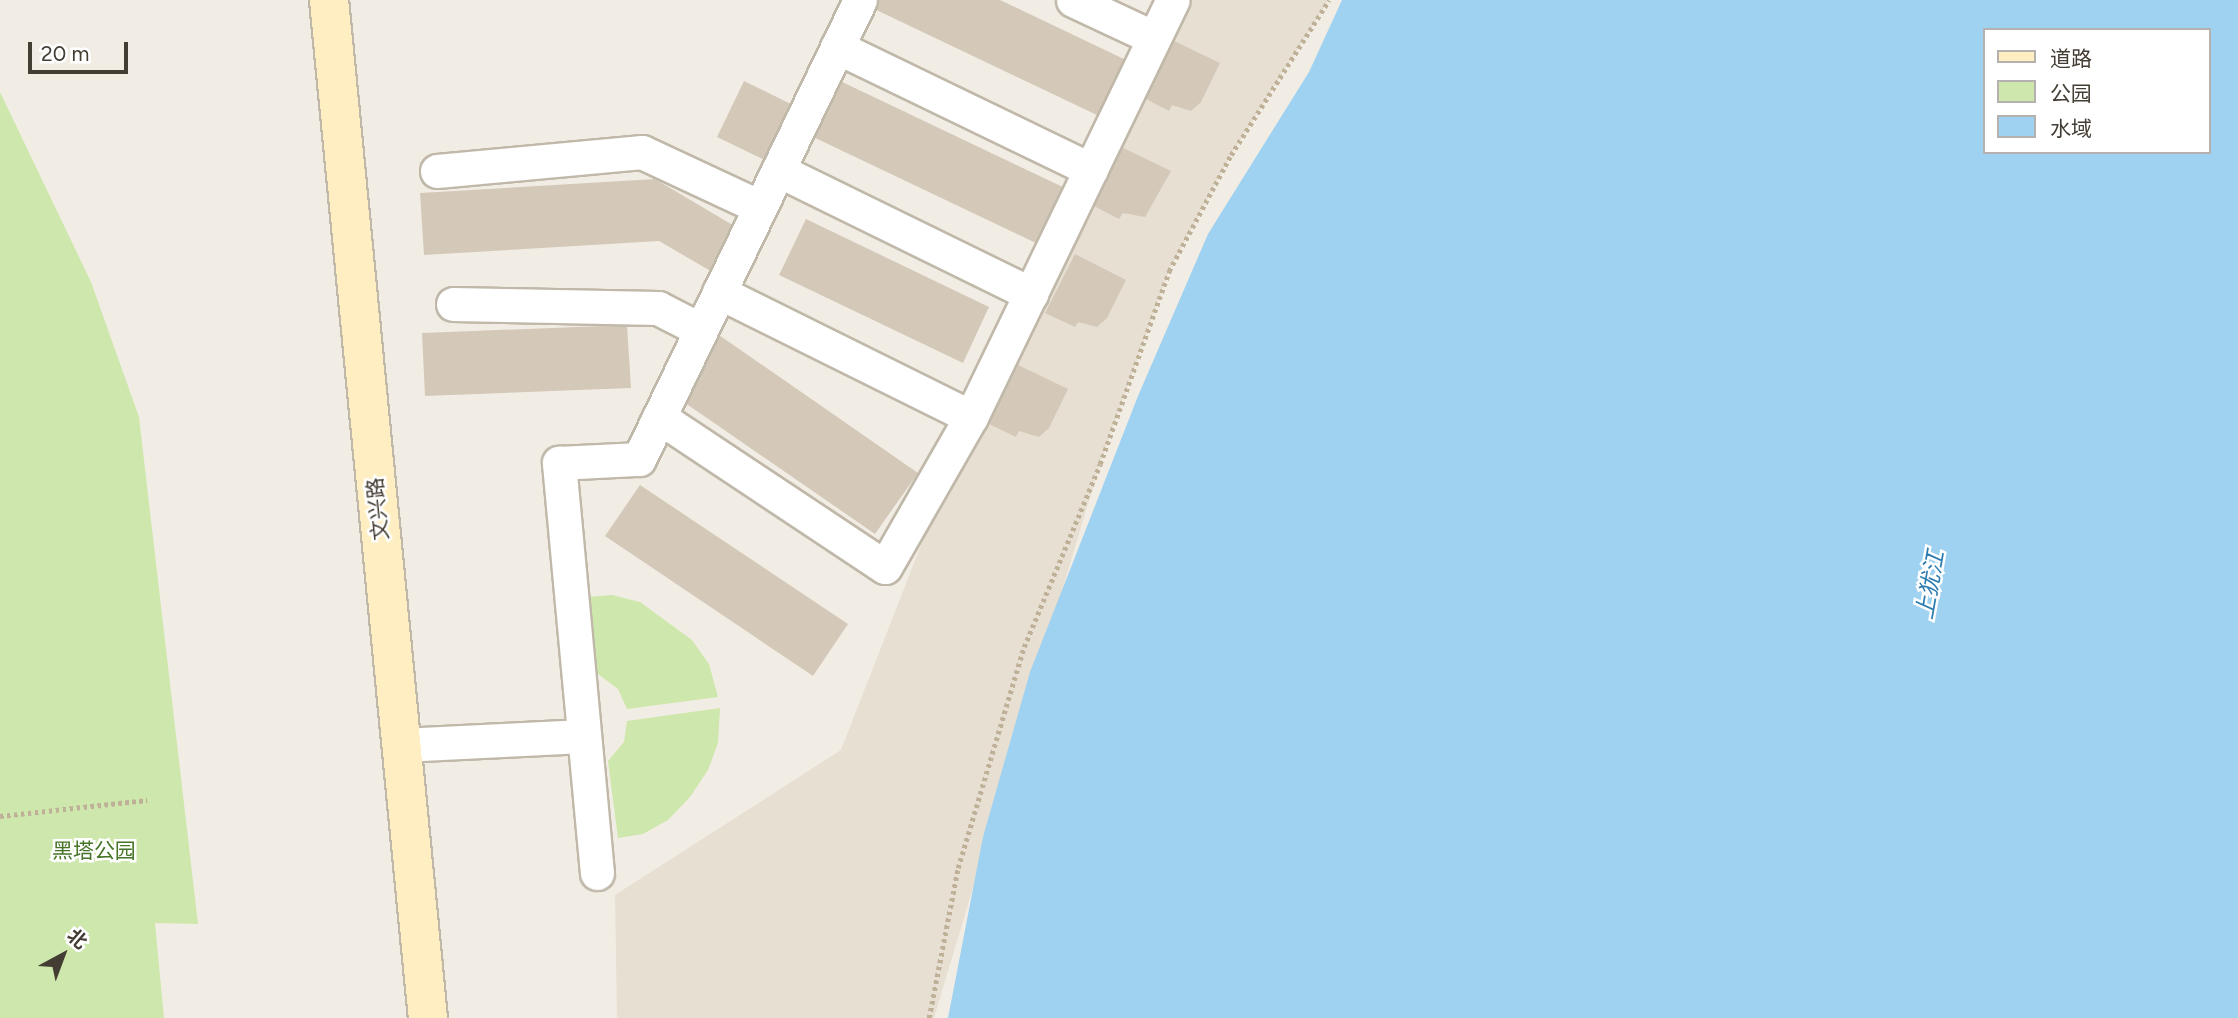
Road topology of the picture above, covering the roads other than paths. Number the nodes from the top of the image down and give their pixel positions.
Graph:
1 (329, 0) edge
2 (860, 0) edge
3 (1073, 0) edge
4 (1173, 0) edge
5 (1154, 38) junction
6 (837, 47) junction
7 (778, 170) junction
8 (1091, 170) junction
9 (437, 172) dead end
10 (761, 207) junction
11 (719, 292) junction
12 (1031, 294) junction
13 (453, 304) dead end
14 (701, 330) junction
15 (659, 417) junction
16 (971, 417) junction
17 (583, 736) junction
18 (402, 745) junction
19 (597, 873) dead end
20 (428, 1018) edge

1 - 18 street, 文兴路
2 - 6 street
3 - 5 street
4 - 5 street
5 - 8 street
6 - 7 street
6 - 8 street
7 - 10 street
7 - 12 street
8 - 12 street
9 - 10 street
10 - 11 street
11 - 14 street
11 - 16 street
12 - 16 street
13 - 14 street
14 - 15 street
15 - 16 street
15 - 17 street
17 - 18 street
17 - 19 street
18 - 20 street, 文兴路

